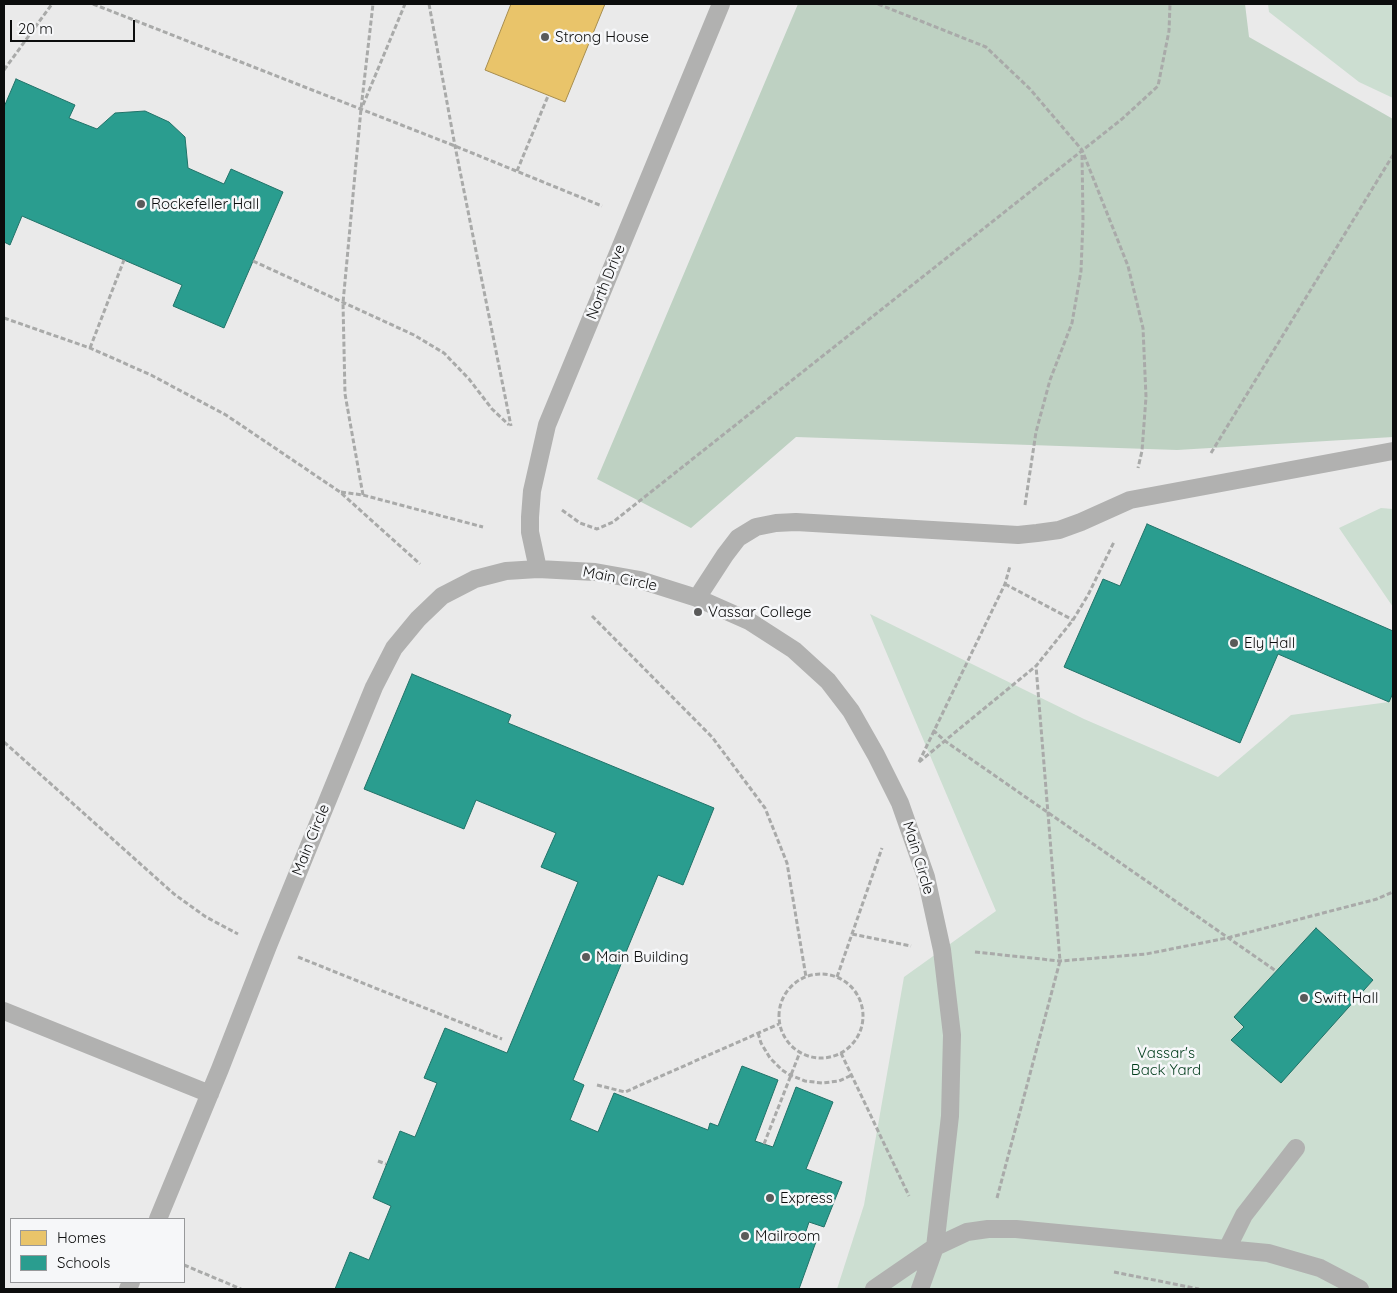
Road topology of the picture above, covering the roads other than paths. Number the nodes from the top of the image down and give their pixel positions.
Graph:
1 (721, 4) edge
2 (1393, 451) edge
3 (538, 569) junction
4 (697, 598) junction
5 (4, 1011) edge
6 (210, 1094) junction
7 (1296, 1148) dead end
8 (158, 1218) edge
9 (935, 1247) junction
10 (1227, 1249) junction
11 (874, 1289) edge
12 (920, 1289) edge
13 (1360, 1289) edge

1 - 3 lane, North Drive
2 - 4 lane
3 - 4 lane, Main Circle
3 - 6 lane, Main Circle
4 - 9 lane, Main Circle
5 - 6 lane
6 - 8 lane, Main Circle
7 - 10 lane
9 - 10 lane
9 - 11 lane
9 - 12 lane, Main Circle
10 - 13 lane

